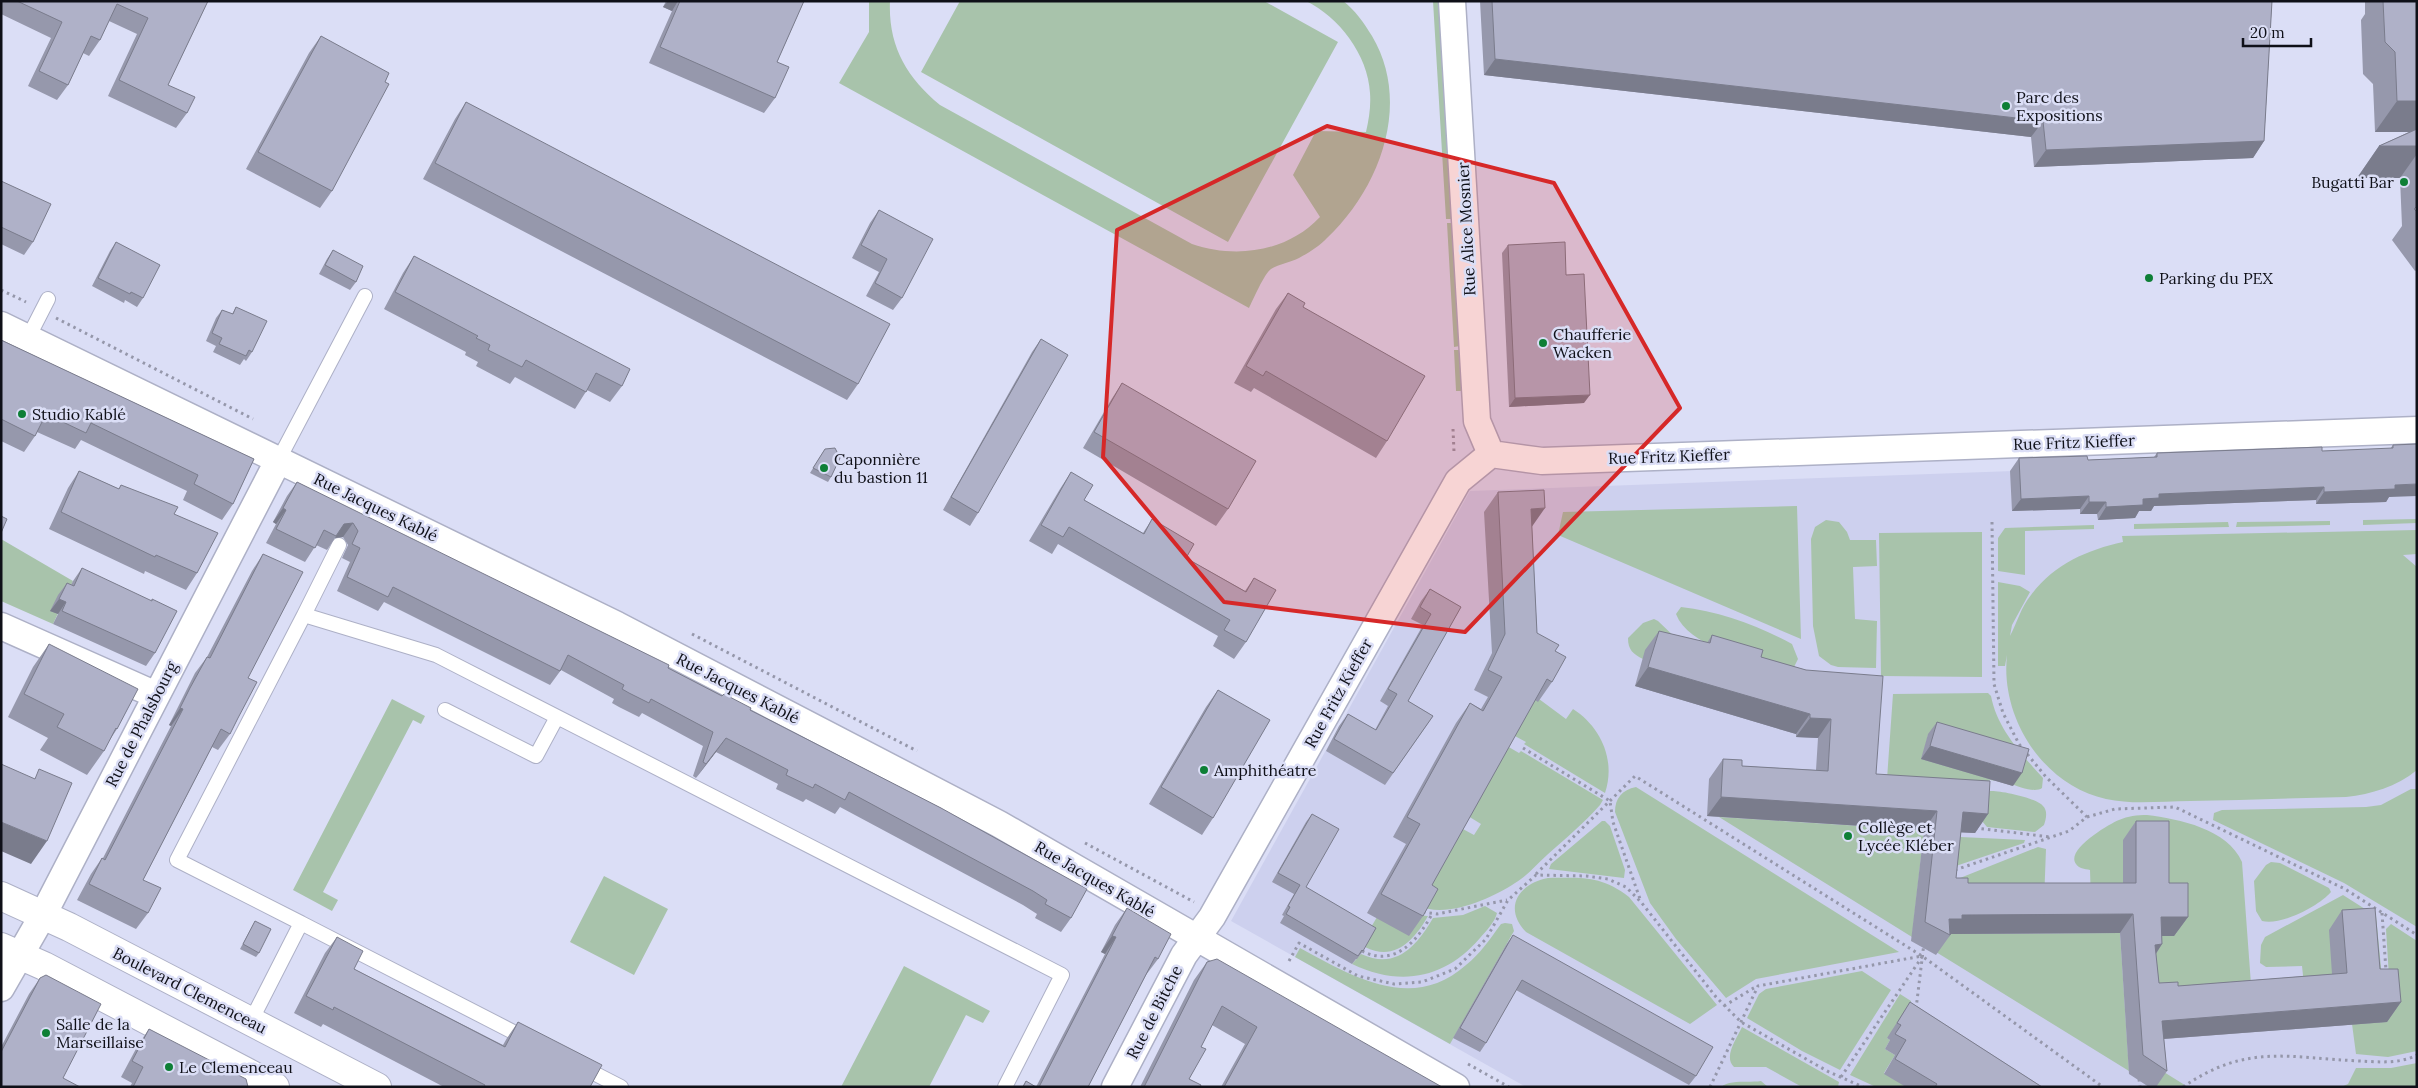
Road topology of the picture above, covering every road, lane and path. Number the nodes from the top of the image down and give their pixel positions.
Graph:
1 (1452, 1) edge
2 (365, 296) dead end
3 (48, 299) dead end
4 (1, 325) edge
5 (28, 338) junction
6 (2417, 430) edge
7 (1491, 454) junction
8 (279, 459) junction
9 (1992, 522) dead end
10 (339, 545) edge
11 (304, 616) junction
12 (1, 626) edge
13 (156, 695) junction
14 (445, 710) dead end
15 (556, 717) junction
16 (1522, 748) edge
17 (1610, 801) junction
18 (2087, 817) junction
19 (1975, 828) edge
20 (2052, 837) junction
21 (1949, 872) edge
22 (1536, 874) junction
23 (1, 896) edge
24 (1508, 900) junction
25 (1641, 902) junction
26 (1422, 912) edge
27 (2382, 912) junction
28 (1432, 914) junction
29 (43, 915) junction
30 (301, 923) junction
31 (2417, 935) edge
32 (1924, 937) edge
33 (1196, 938) junction
34 (10, 951) edge
35 (1362, 951) edge
36 (1922, 956) junction
37 (1288, 961) dead end
38 (2386, 981) edge
39 (1758, 986) junction
40 (1, 988) edge
41 (1724, 1006) junction
42 (1916, 1010) edge
43 (251, 1021) junction
44 (1741, 1022) junction
45 (542, 1046) edge
46 (2417, 1055) edge
47 (569, 1060) edge
48 (1841, 1077) junction
49 (2139, 1077) dead end
50 (273, 1086) edge
51 (377, 1087) edge
52 (621, 1087) edge
53 (1004, 1087) edge
54 (1115, 1087) edge
55 (1456, 1087) edge
56 (1710, 1087) edge
57 (1863, 1087) edge
58 (2103, 1087) edge
59 (2140, 1087) edge
60 (2183, 1087) edge

1 - 7 street, Rue Alice Mosnier
2 - 8 lane
3 - 5 lane
4 - 5 street, Rue Jacques Kablé
5 - 8 street, Rue Jacques Kablé
6 - 7 street, Rue Fritz Kieffer
7 - 33 street, Rue Fritz Kieffer
8 - 13 street, Rue de Phalsbourg
8 - 33 street, Rue Jacques Kablé
9 - 18 path
10 - 11 lane
11 - 15 lane
11 - 30 lane
12 - 13 street
13 - 29 street, Rue de Phalsbourg
14 - 15 lane
15 - 53 lane
16 - 17 path
17 - 22 path
17 - 25 path
17 - 36 path
18 - 20 path
18 - 27 path
19 - 20 path
20 - 21 path
22 - 24 path
22 - 25 path
23 - 29 street, Boulevard Clemenceau
24 - 28 path
24 - 37 path
25 - 41 path
26 - 28 path
27 - 31 path
27 - 38 path
28 - 35 path
29 - 34 street, Rue de Phalsbourg
29 - 43 street, Boulevard Clemenceau
30 - 43 lane
30 - 45 lane
32 - 36 path
33 - 54 street, Rue de Bitche
33 - 55 street, Rue Jacques Kablé
34 - 40 street, Rue de Phalsbourg
34 - 50 street
36 - 39 path
36 - 42 path
36 - 48 path
36 - 58 path
39 - 41 path
39 - 44 path
41 - 44 path
43 - 51 street, Boulevard Clemenceau
44 - 48 path
44 - 56 path
46 - 60 path
47 - 52 lane
48 - 57 path
49 - 59 path

